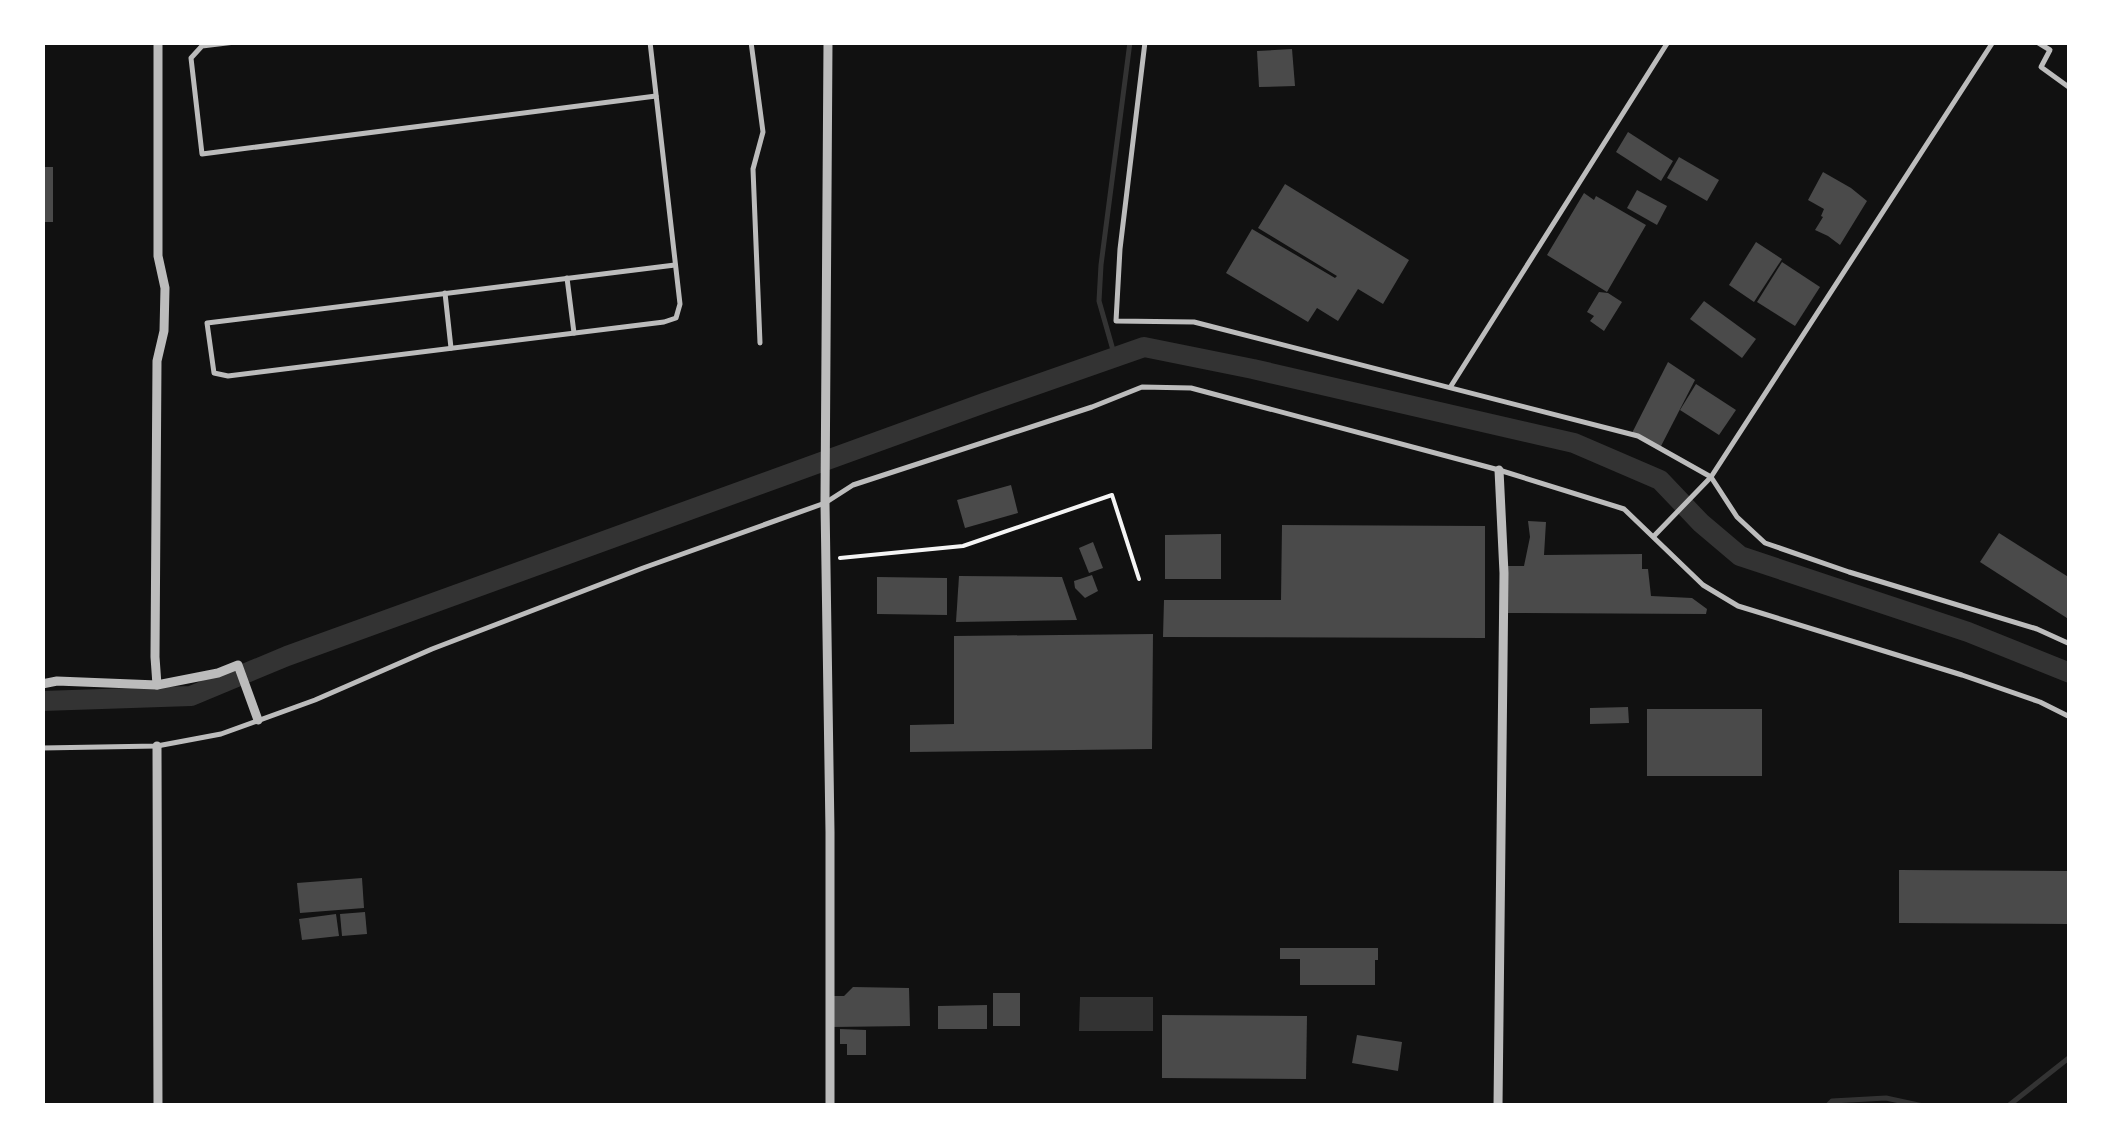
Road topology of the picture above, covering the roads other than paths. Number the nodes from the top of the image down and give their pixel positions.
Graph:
1 (158, 42) edge
2 (235, 42) edge
3 (650, 42) edge
4 (751, 42) edge
5 (828, 42) edge
6 (1145, 42) edge
7 (1668, 42) edge
8 (1993, 42) edge
9 (2036, 42) edge
10 (2070, 88) edge
11 (656, 96) junction
12 (675, 265) junction
13 (567, 278) junction
14 (444, 293) junction
15 (574, 333) junction
16 (760, 342) dead end
17 (450, 348) junction
18 (1450, 388) junction
19 (1499, 470) junction
20 (1711, 477) junction
21 (825, 503) junction
22 (1654, 536) junction
23 (2070, 644) edge
24 (42, 684) edge
25 (157, 685) junction
26 (2070, 717) edge
27 (258, 720) junction
28 (157, 746) junction
29 (42, 748) edge
30 (158, 1106) edge
31 (830, 1106) edge
32 (1498, 1106) edge

1 - 25 street
2 - 11 lane
3 - 11 lane
4 - 16 lane
5 - 21 street
6 - 18 lane
7 - 18 lane
8 - 20 lane
9 - 10 lane
11 - 12 lane
12 - 13 lane
12 - 15 lane
13 - 14 lane
13 - 15 lane
14 - 17 lane
14 - 17 lane
15 - 17 lane
18 - 20 lane
19 - 21 lane
19 - 22 lane
19 - 32 street
20 - 22 lane
20 - 23 lane
21 - 27 lane
21 - 31 street
22 - 26 lane
24 - 25 street
25 - 27 street
27 - 28 lane
28 - 29 lane
28 - 30 street

